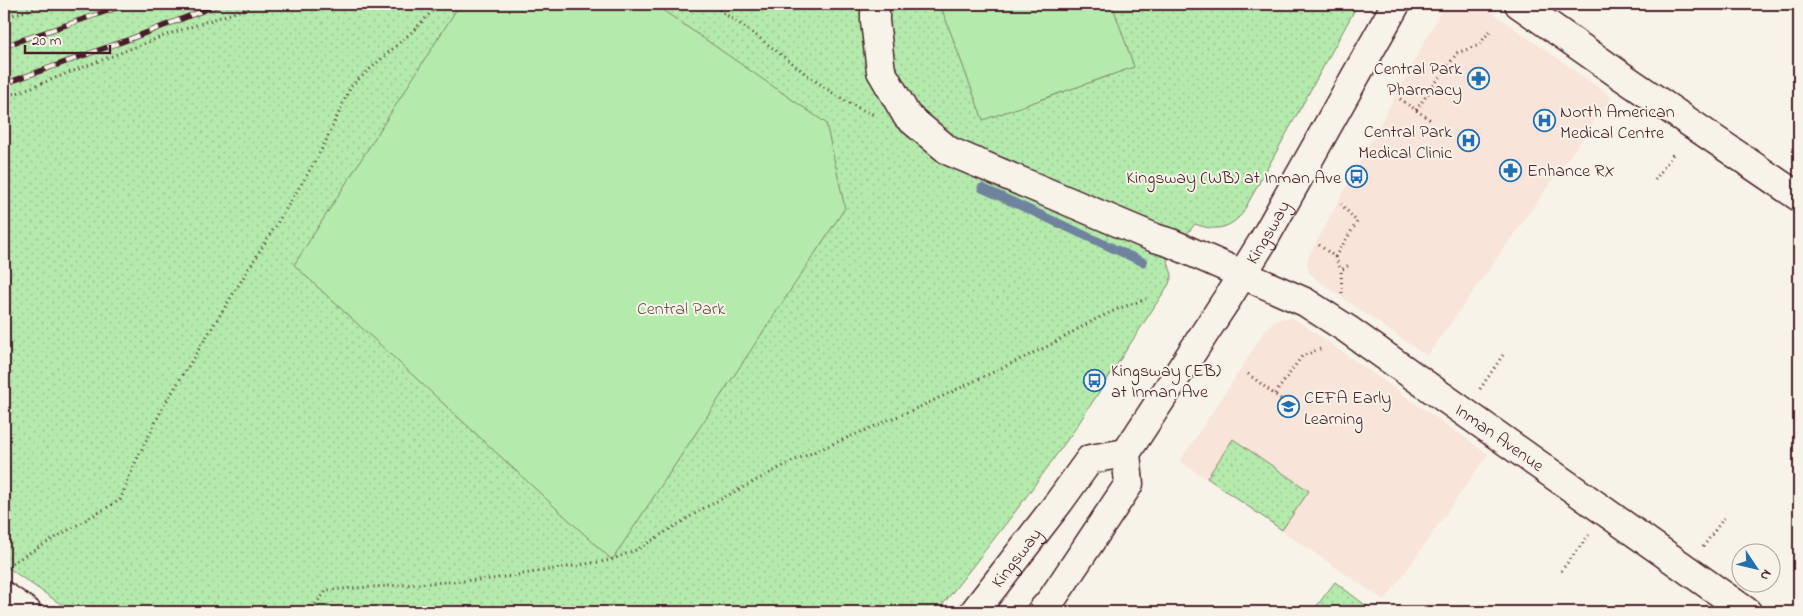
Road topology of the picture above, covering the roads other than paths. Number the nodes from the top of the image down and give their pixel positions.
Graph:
1 (875, 4) edge
2 (1396, 4) edge
3 (1519, 4) edge
4 (1799, 197) edge
5 (1243, 274) junction
6 (1126, 453) junction
7 (4, 596) edge
8 (28, 612) edge
9 (974, 612) edge
10 (1041, 612) edge
11 (1747, 612) edge

1 - 5 street, Inman Avenue
2 - 5 street, Kingsway
3 - 4 street
5 - 6 street, Kingsway
5 - 11 street, Inman Avenue
6 - 9 street, Kingsway
6 - 10 street
7 - 8 street

